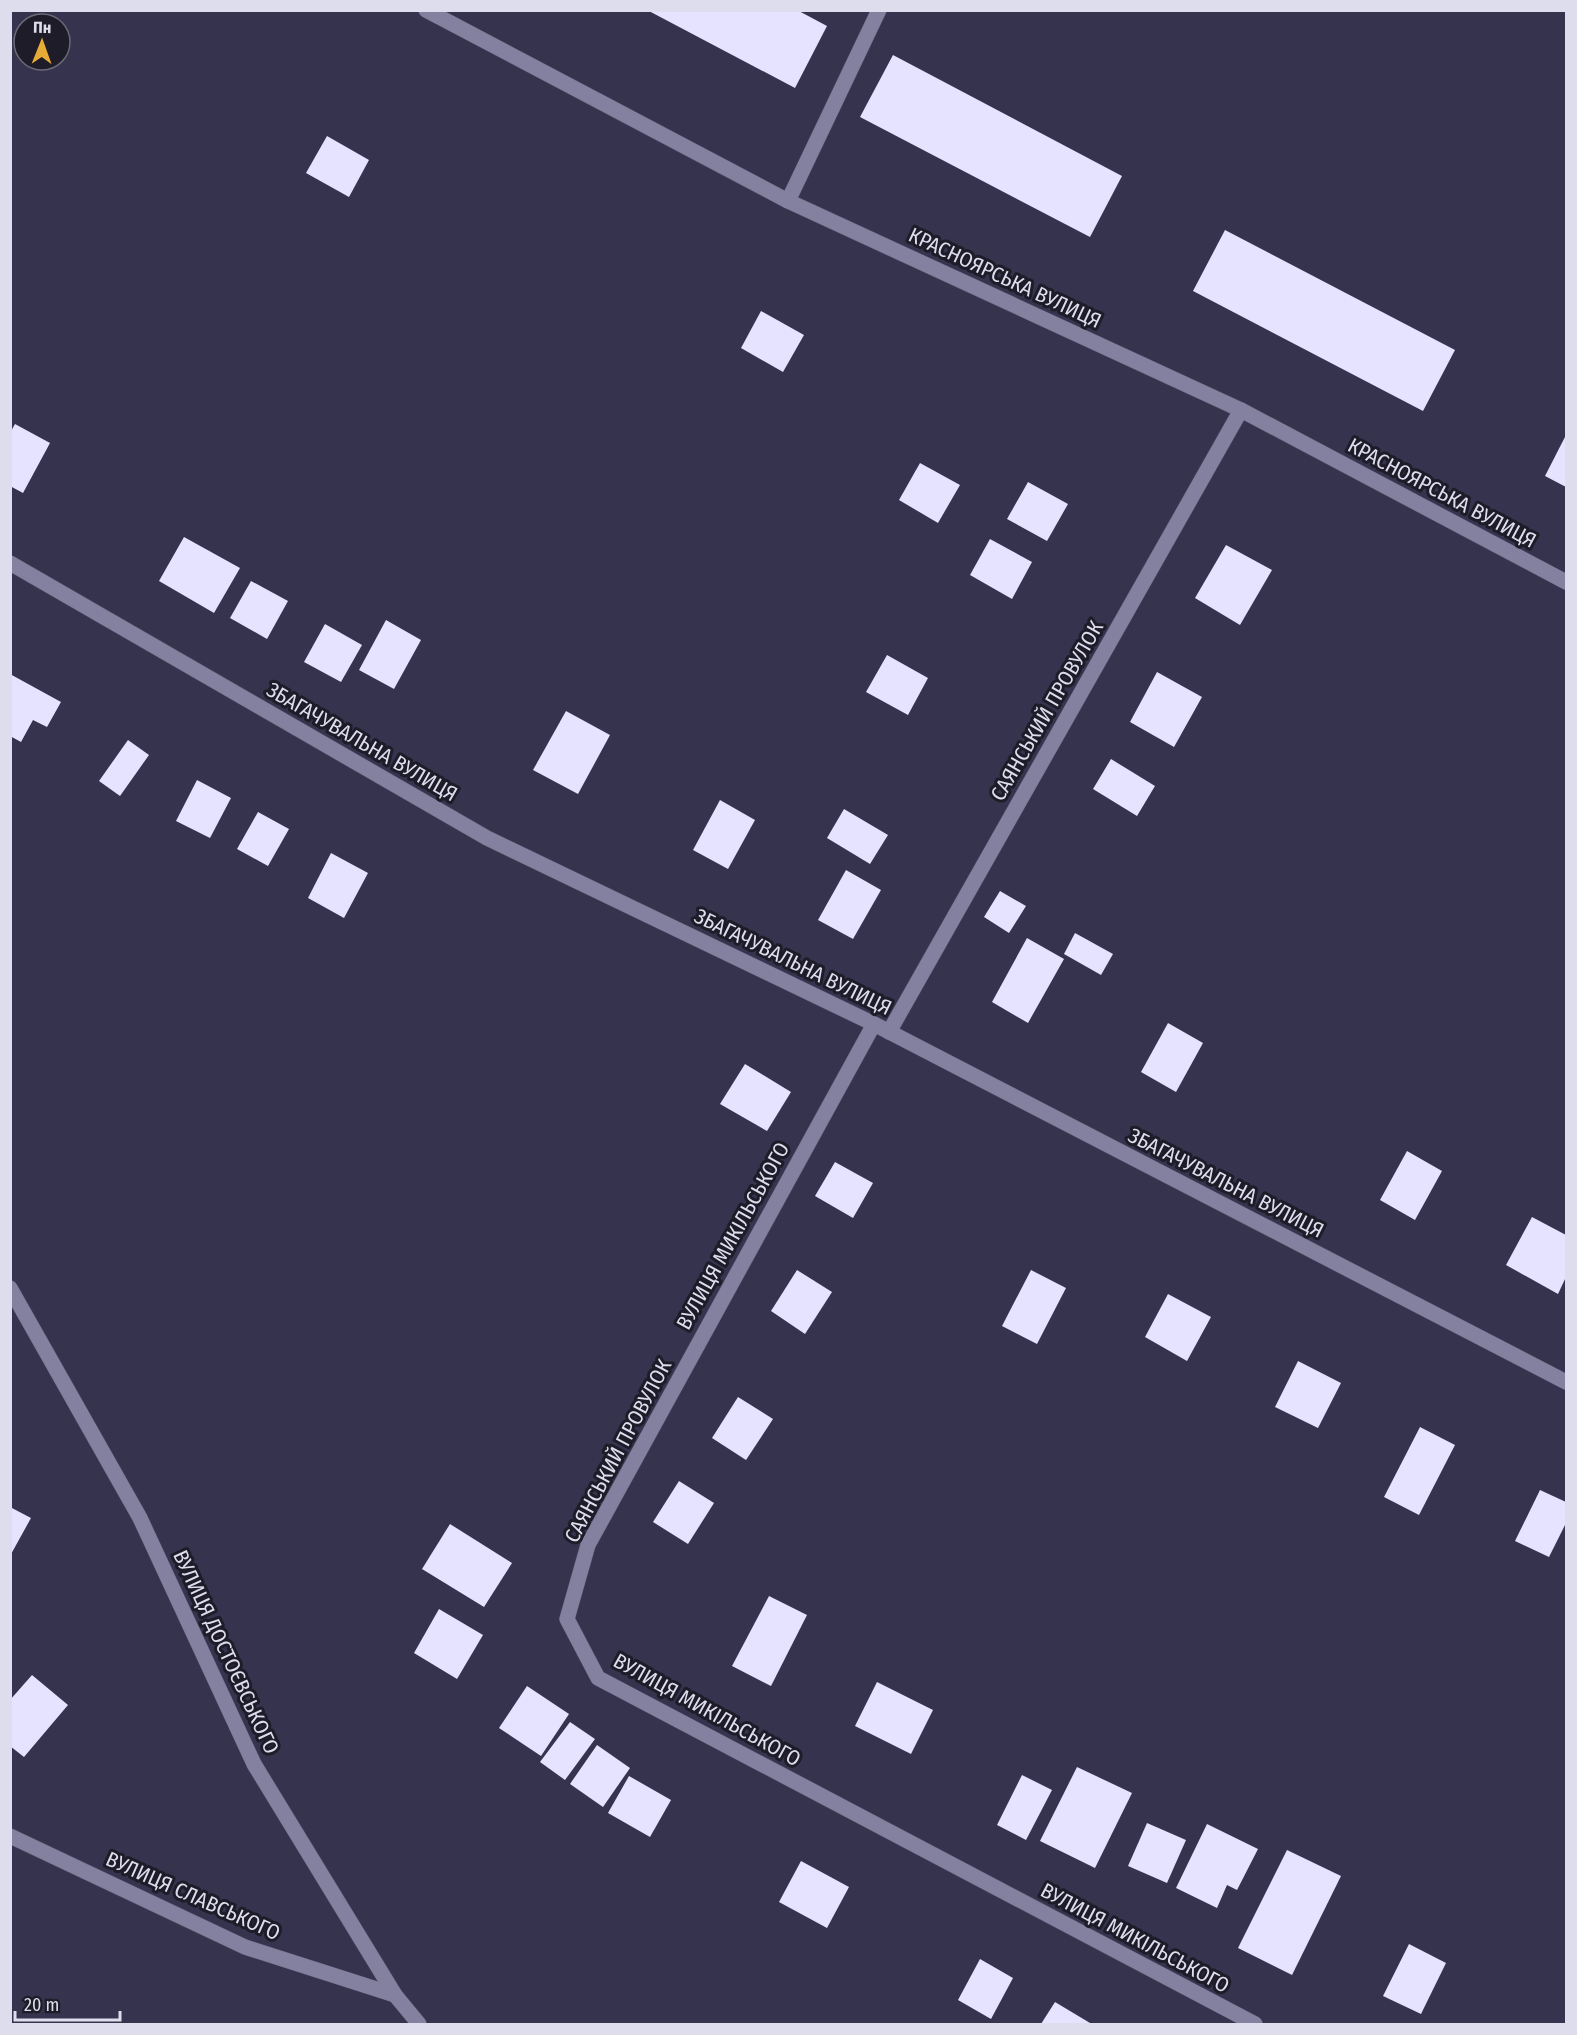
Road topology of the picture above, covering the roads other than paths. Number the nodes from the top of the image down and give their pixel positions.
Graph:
1 (426, 10) edge
2 (879, 10) edge
3 (788, 201) junction
4 (1241, 410) junction
5 (10, 563) edge
6 (1566, 582) edge
7 (874, 1024) junction
8 (889, 1032) junction
9 (10, 1288) edge
10 (1566, 1382) edge
11 (10, 1836) edge
12 (395, 1995) junction
13 (420, 2025) edge
14 (1255, 2025) edge

1 - 3 street, КРАСНОЯРСЬКА ВУЛИЦЯ
2 - 3 street
3 - 4 street, КРАСНОЯРСЬКА ВУЛИЦЯ
4 - 6 street, КРАСНОЯРСЬКА ВУЛИЦЯ
4 - 8 street, САЯНСЬКИЙ ПРОВУЛОК
5 - 7 street, ЗБАГАЧУВАЛЬНА ВУЛИЦЯ
7 - 8 street, ЗБАГАЧУВАЛЬНА ВУЛИЦЯ
7 - 14 street, ВУЛИЦЯ МИКІЛЬСЬКОГО
8 - 10 street, ЗБАГАЧУВАЛЬНА ВУЛИЦЯ
9 - 12 street, ВУЛИЦЯ ДОСТОЄВСЬКОГО
11 - 12 street, ВУЛИЦЯ СЛАВСЬКОГО
12 - 13 street, ВУЛИЦЯ ДОСТОЄВСЬКОГО

